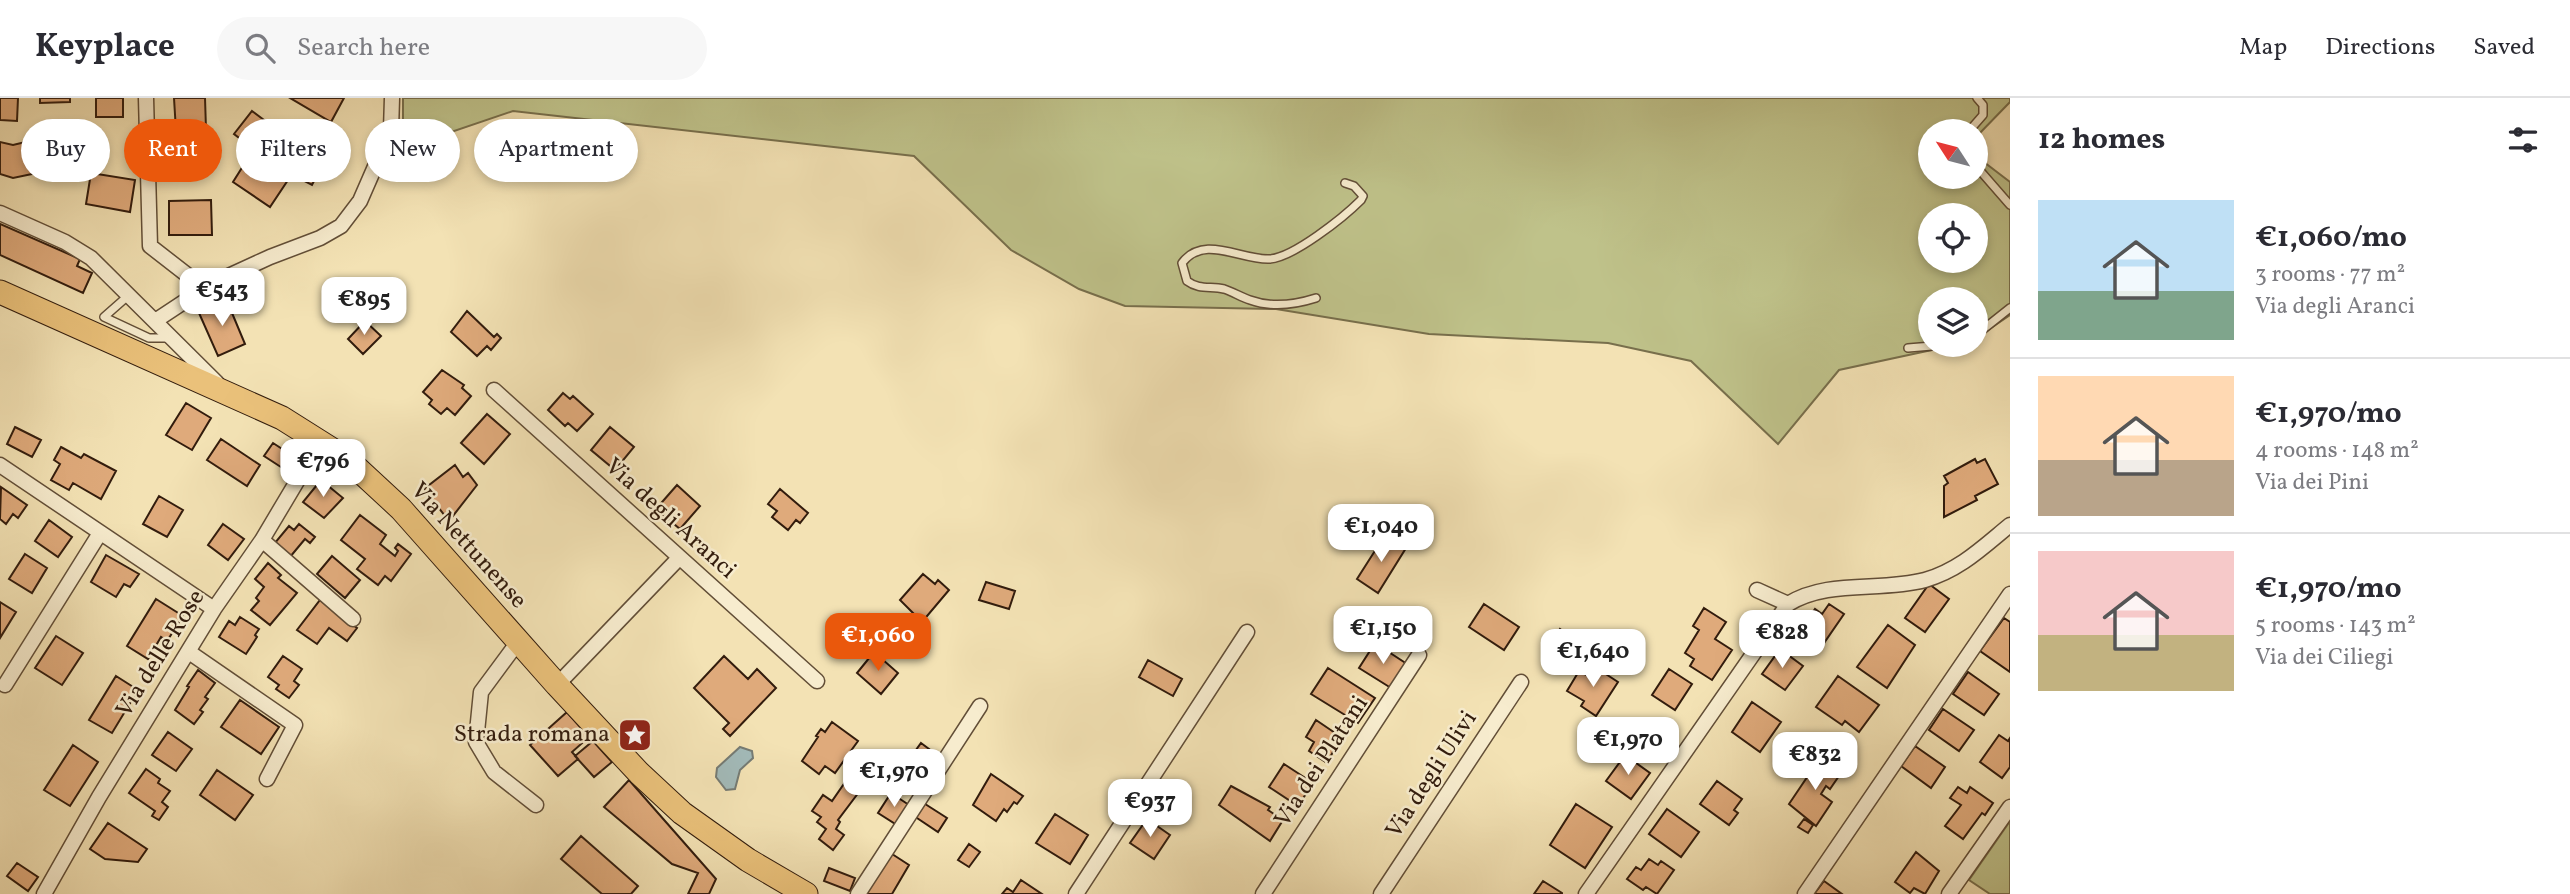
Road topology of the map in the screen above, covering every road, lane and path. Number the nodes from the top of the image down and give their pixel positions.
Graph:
1 (146, 98) edge
2 (392, 98) edge
3 (1977, 98) edge
4 (1980, 119) edge
5 (1988, 180) edge
6 (1345, 183) dead end
7 (2010, 205) edge
8 (0, 213) edge
9 (204, 288) junction
10 (0, 292) edge
11 (129, 295) junction
12 (1316, 298) dead end
13 (2010, 308) edge
14 (155, 321) junction
15 (1988, 325) edge
16 (172, 337) junction
17 (1918, 347) edge
18 (1908, 348) dead end
19 (494, 390) dead end
20 (226, 392) junction
21 (321, 441) junction
22 (0, 465) edge
23 (2010, 525) edge
24 (100, 533) junction
25 (262, 540) junction
26 (680, 558) junction
27 (1757, 590) dead end
28 (2010, 594) edge
29 (1788, 606) junction
30 (214, 609) junction
31 (353, 620) dead end
32 (1247, 632) dead end
33 (518, 642) junction
34 (189, 652) junction
35 (1419, 655) dead end
36 (817, 681) dead end
37 (1521, 682) dead end
38 (557, 685) junction
39 (2, 689) edge
40 (980, 706) dead end
41 (267, 779) dead end
42 (536, 805) dead end
43 (2010, 807) edge
44 (44, 894) edge
45 (806, 894) edge
46 (858, 894) edge
47 (1076, 894) edge
48 (1263, 894) edge
49 (1381, 894) edge
50 (1586, 894) edge
51 (1805, 894) edge
52 (1949, 894) edge

1 - 9 street
2 - 9 street
3 - 4 lane
5 - 7 lane
6 - 12 lane
8 - 11 street
9 - 14 street
10 - 20 main road, Via Nettunense
11 - 14 street
11 - 16 lane
13 - 15 lane
14 - 16 street
16 - 20 street
17 - 18 lane
19 - 26 street, Via degli Aranci
20 - 21 main road, Via Nettunense
21 - 25 street, Via delle Rose
21 - 33 main road, Via Nettunense
22 - 24 street
23 - 29 street
24 - 30 street
24 - 39 street
25 - 30 street, Via delle Rose
25 - 31 street
26 - 36 street, Via degli Aranci
26 - 38 street
27 - 29 street
28 - 51 street
29 - 50 street
30 - 34 street, Via delle Rose
32 - 47 street
33 - 38 main road, Via Nettunense
33 - 42 street
34 - 41 street
34 - 44 street, Via delle Rose
35 - 48 street, Via dei Platani
37 - 49 street, Via degli Ulivi
38 - 45 main road, Via Nettunense
40 - 46 street
43 - 52 street

